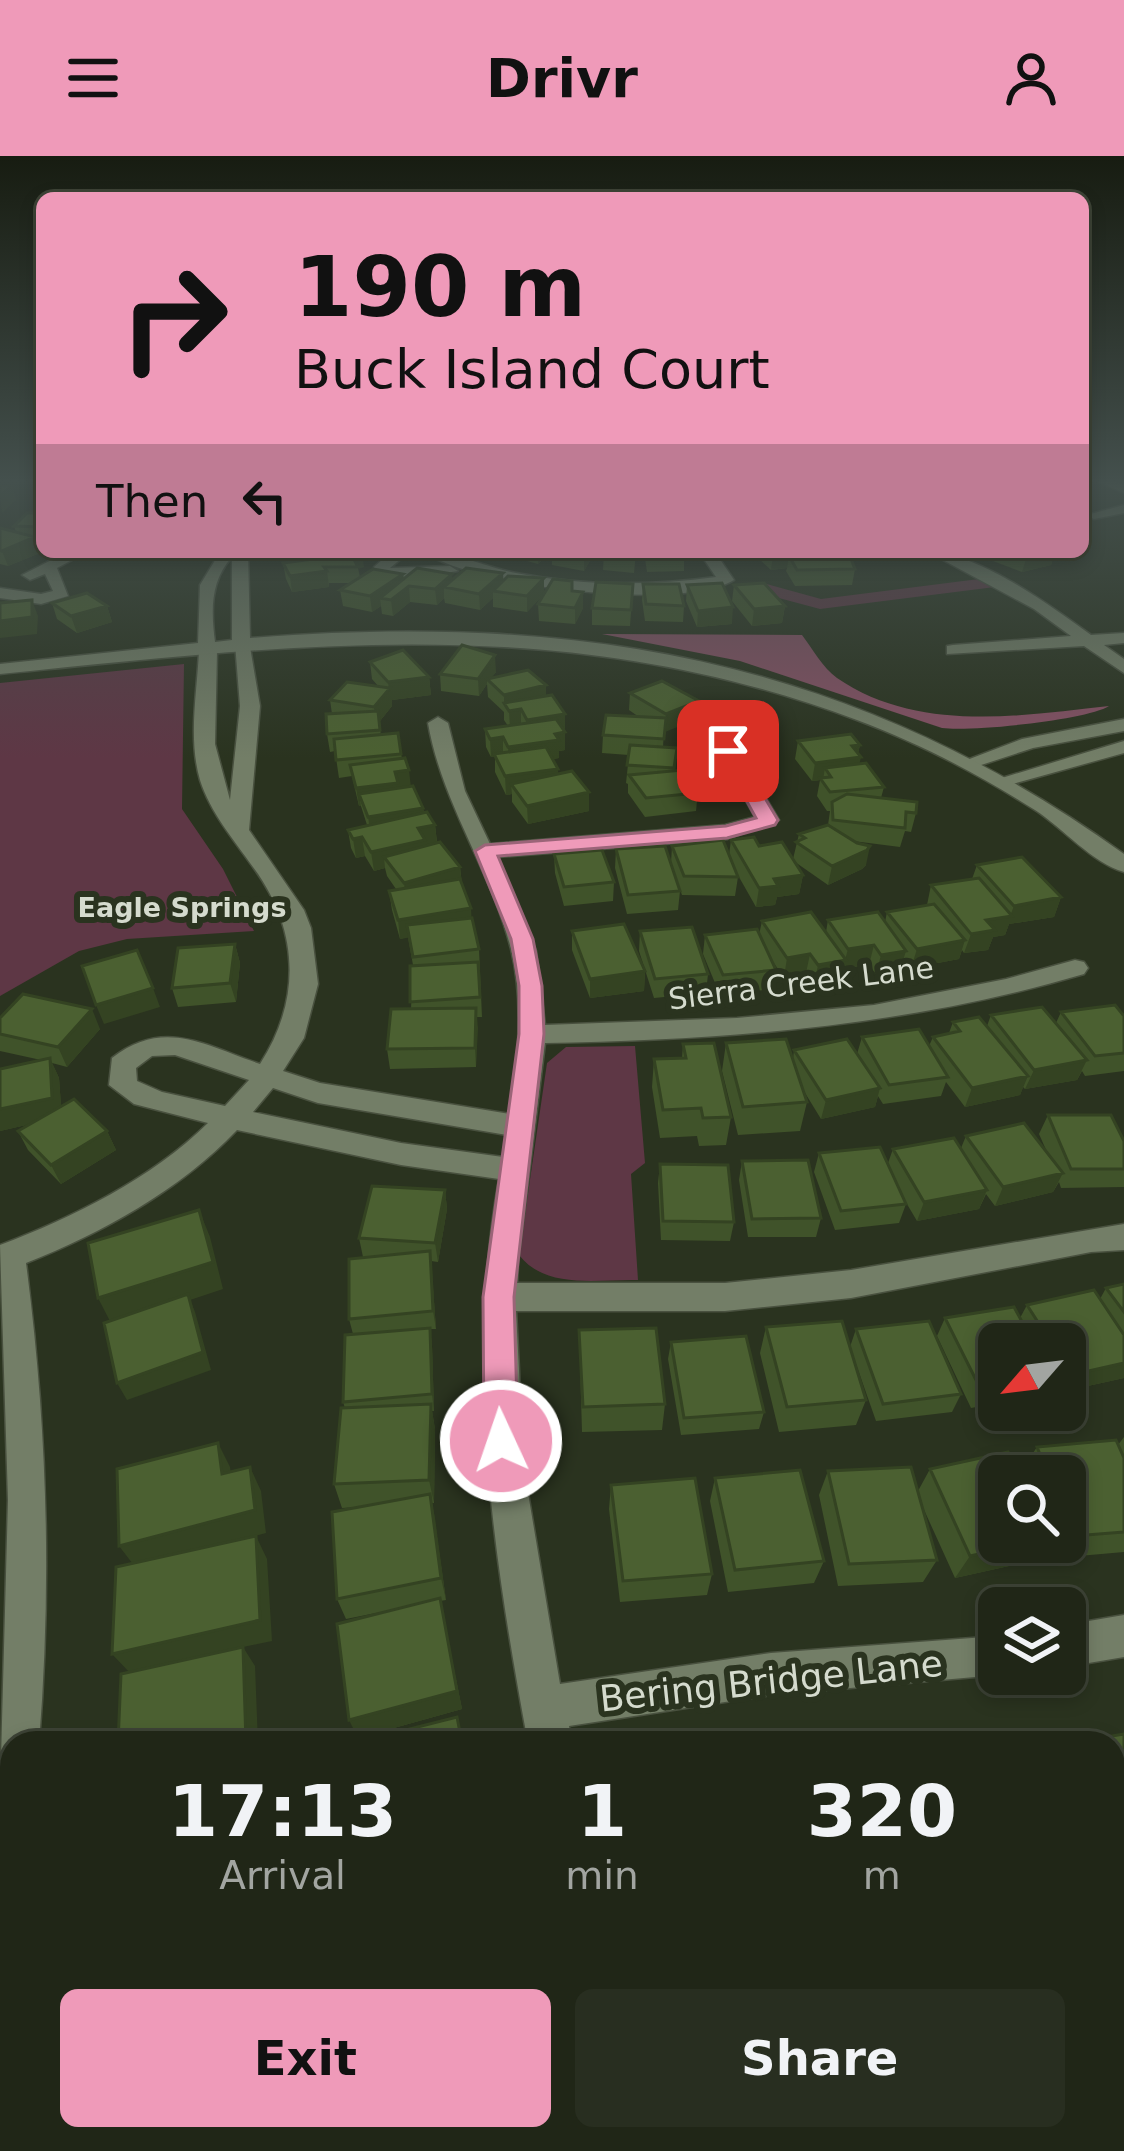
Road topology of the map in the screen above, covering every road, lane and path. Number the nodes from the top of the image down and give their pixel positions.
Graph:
1 (42, 572) edge
2 (52, 572) edge
3 (212, 572) edge
4 (240, 572) edge
5 (387, 572) edge
6 (429, 572) edge
7 (498, 572) edge
8 (721, 572) edge
9 (975, 572) edge
10 (0, 589) edge
11 (1124, 638) edge
12 (1096, 644) junction
13 (242, 647) junction
14 (952, 650) dead end
15 (208, 651) junction
16 (1124, 668) edge
17 (0, 669) edge
18 (438, 723) dead end
19 (1124, 725) edge
20 (1124, 747) edge
21 (728, 751) dead end
22 (969, 764) junction
23 (1002, 781) junction
24 (238, 830) junction
25 (485, 851) junction
26 (1124, 865) edge
27 (1075, 968) dead end
28 (532, 1034) junction
29 (266, 1078) junction
30 (231, 1118) junction
31 (522, 1127) junction
32 (512, 1169) junction
33 (1124, 1237) edge
34 (5, 1258) edge
35 (499, 1297) junction
36 (1124, 1636) edge
37 (1086, 1642) edge
38 (978, 1659) edge
39 (546, 1726) edge
40 (18, 1731) edge

1 - 10 street
2 - 10 street
3 - 15 street
4 - 13 street
5 - 6 street
7 - 8 street
9 - 12 street
11 - 12 street
12 - 14 street
12 - 16 street
13 - 15 street
13 - 22 street
13 - 24 street
15 - 17 street
15 - 24 street
18 - 25 street
19 - 22 street
20 - 23 street
21 - 25 street
22 - 23 street
23 - 26 street
24 - 29 street
25 - 28 street
27 - 28 street, Sierra Creek Lane
28 - 31 street
29 - 30 street
29 - 30 street
29 - 31 street
30 - 32 street
30 - 34 street
31 - 32 street
32 - 35 street
33 - 35 street
34 - 40 street
35 - 39 street
36 - 37 street
38 - 39 street, Bering Bridge Lane

